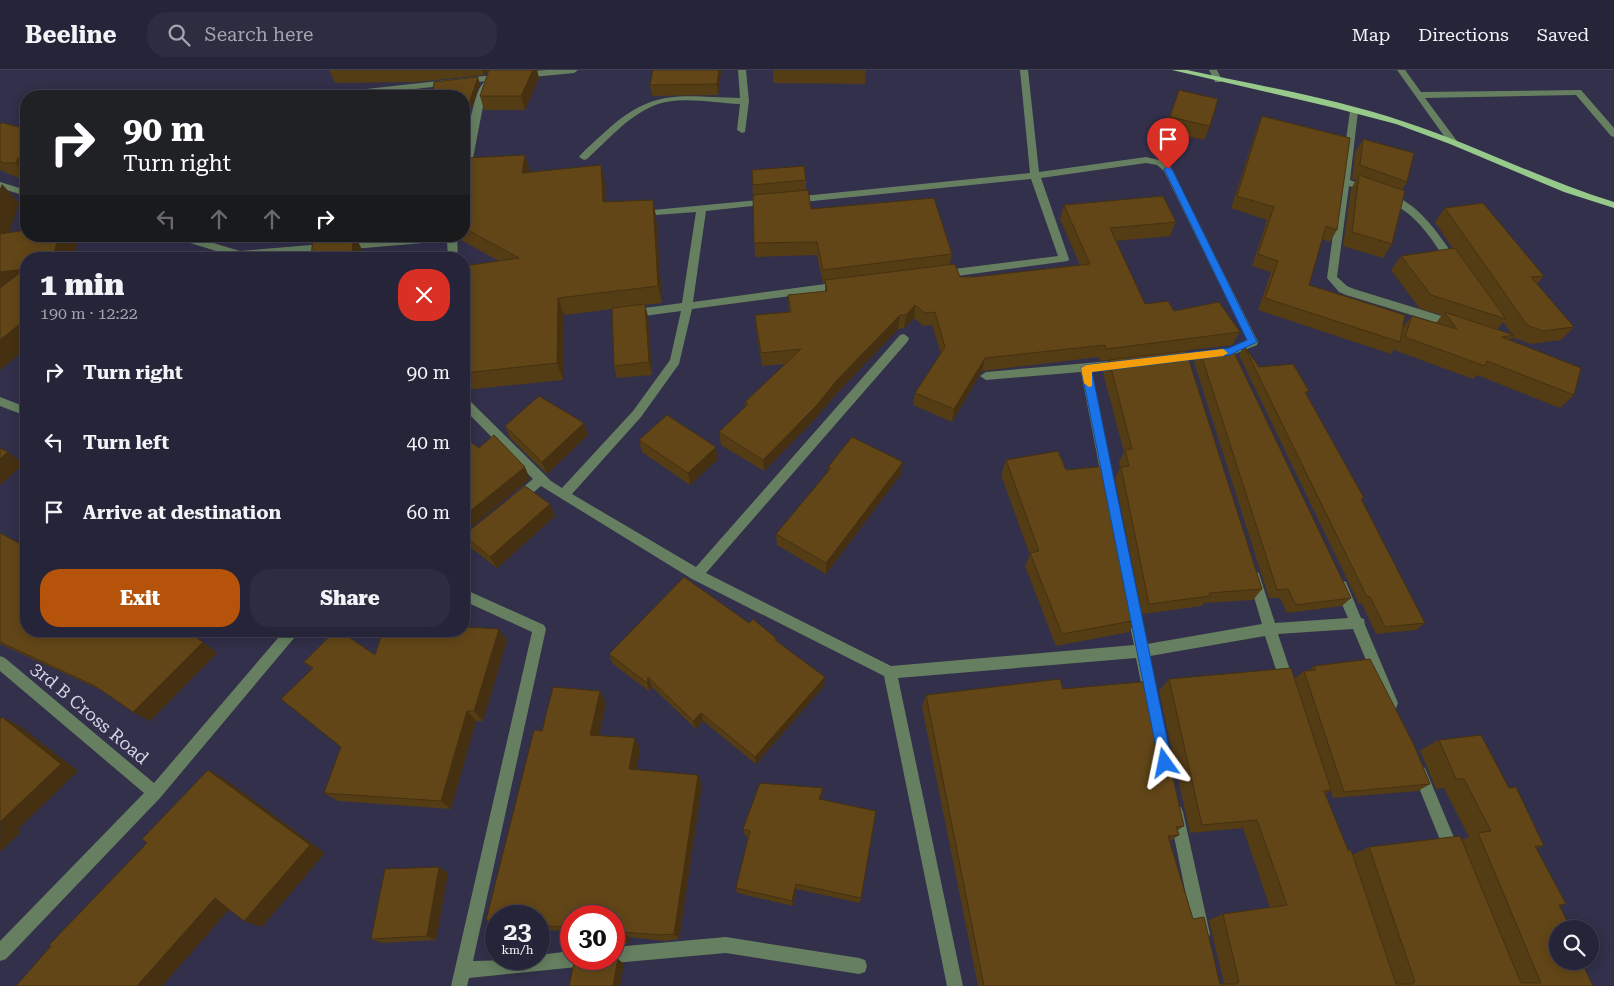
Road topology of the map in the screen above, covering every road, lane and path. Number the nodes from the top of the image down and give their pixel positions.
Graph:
1 (574, 70) edge
2 (742, 70) edge
3 (1024, 70) edge
4 (1176, 70) edge
5 (1213, 70) edge
6 (1401, 70) edge
7 (491, 74) edge
8 (1218, 80) junction
9 (374, 90) edge
10 (1419, 94) junction
11 (745, 101) junction
12 (1354, 111) junction
13 (742, 130) dead end
14 (1614, 134) edge
15 (1452, 141) junction
16 (470, 150) edge
17 (584, 157) dead end
18 (1035, 176) junction
19 (1344, 181) junction
20 (0, 185) edge
21 (20, 191) edge
22 (1614, 205) edge
23 (701, 209) junction
24 (656, 212) edge
25 (199, 242) edge
26 (390, 242) edge
27 (234, 252) edge
28 (266, 252) edge
29 (1459, 271) edge
30 (927, 276) edge
31 (847, 286) edge
32 (686, 306) junction
33 (613, 316) edge
34 (1462, 326) edge
35 (904, 338) dead end
36 (1183, 361) edge
37 (1136, 363) edge
38 (1086, 368) junction
39 (986, 376) edge
40 (0, 401) edge
41 (470, 408) edge
42 (20, 409) edge
43 (541, 479) junction
44 (563, 495) junction
45 (1111, 495) edge
46 (502, 510) edge
47 (1250, 564) edge
48 (1334, 570) edge
49 (697, 575) junction
50 (1130, 592) edge
51 (470, 598) edge
52 (1359, 623) junction
53 (1270, 629) junction
54 (288, 637) edge
55 (1141, 651) junction
56 (0, 662) edge
57 (890, 672) junction
58 (1292, 695) edge
59 (1154, 708) edge
60 (1396, 714) edge
61 (1414, 759) edge
62 (155, 794) junction
63 (1172, 794) edge
64 (1458, 868) edge
65 (1205, 948) edge
66 (0, 953) edge
67 (625, 954) edge
68 (560, 961) edge
69 (859, 966) dead end
70 (463, 970) junction
71 (459, 986) edge
72 (955, 986) edge

1 - 7 street
2 - 11 street
3 - 18 street
4 - 8 main road
5 - 8 street
6 - 10 street
7 - 9 street
7 - 16 street
8 - 12 main road
10 - 14 street
10 - 15 street
11 - 13 street
11 - 17 street
12 - 15 main road
12 - 19 street
15 - 22 main road
18 - 23 street
18 - 30 street
18 - 36 street
19 - 29 street
19 - 34 street
20 - 21 street
23 - 24 street
23 - 32 street
25 - 27 street
26 - 28 street
31 - 32 street
32 - 33 street
32 - 44 street
35 - 49 street
37 - 38 street
38 - 39 street
38 - 45 street
40 - 42 street
41 - 43 street
43 - 44 street
43 - 46 street
44 - 49 street
47 - 53 street
48 - 52 street
49 - 57 street
50 - 55 street
51 - 70 street
52 - 53 street
52 - 60 street
53 - 55 street
53 - 58 street
54 - 62 street
55 - 57 street
55 - 59 street
56 - 62 street, 3rd B Cross Road
57 - 72 street
61 - 64 street
62 - 66 street
63 - 65 street
67 - 69 street
68 - 70 street
70 - 71 street

